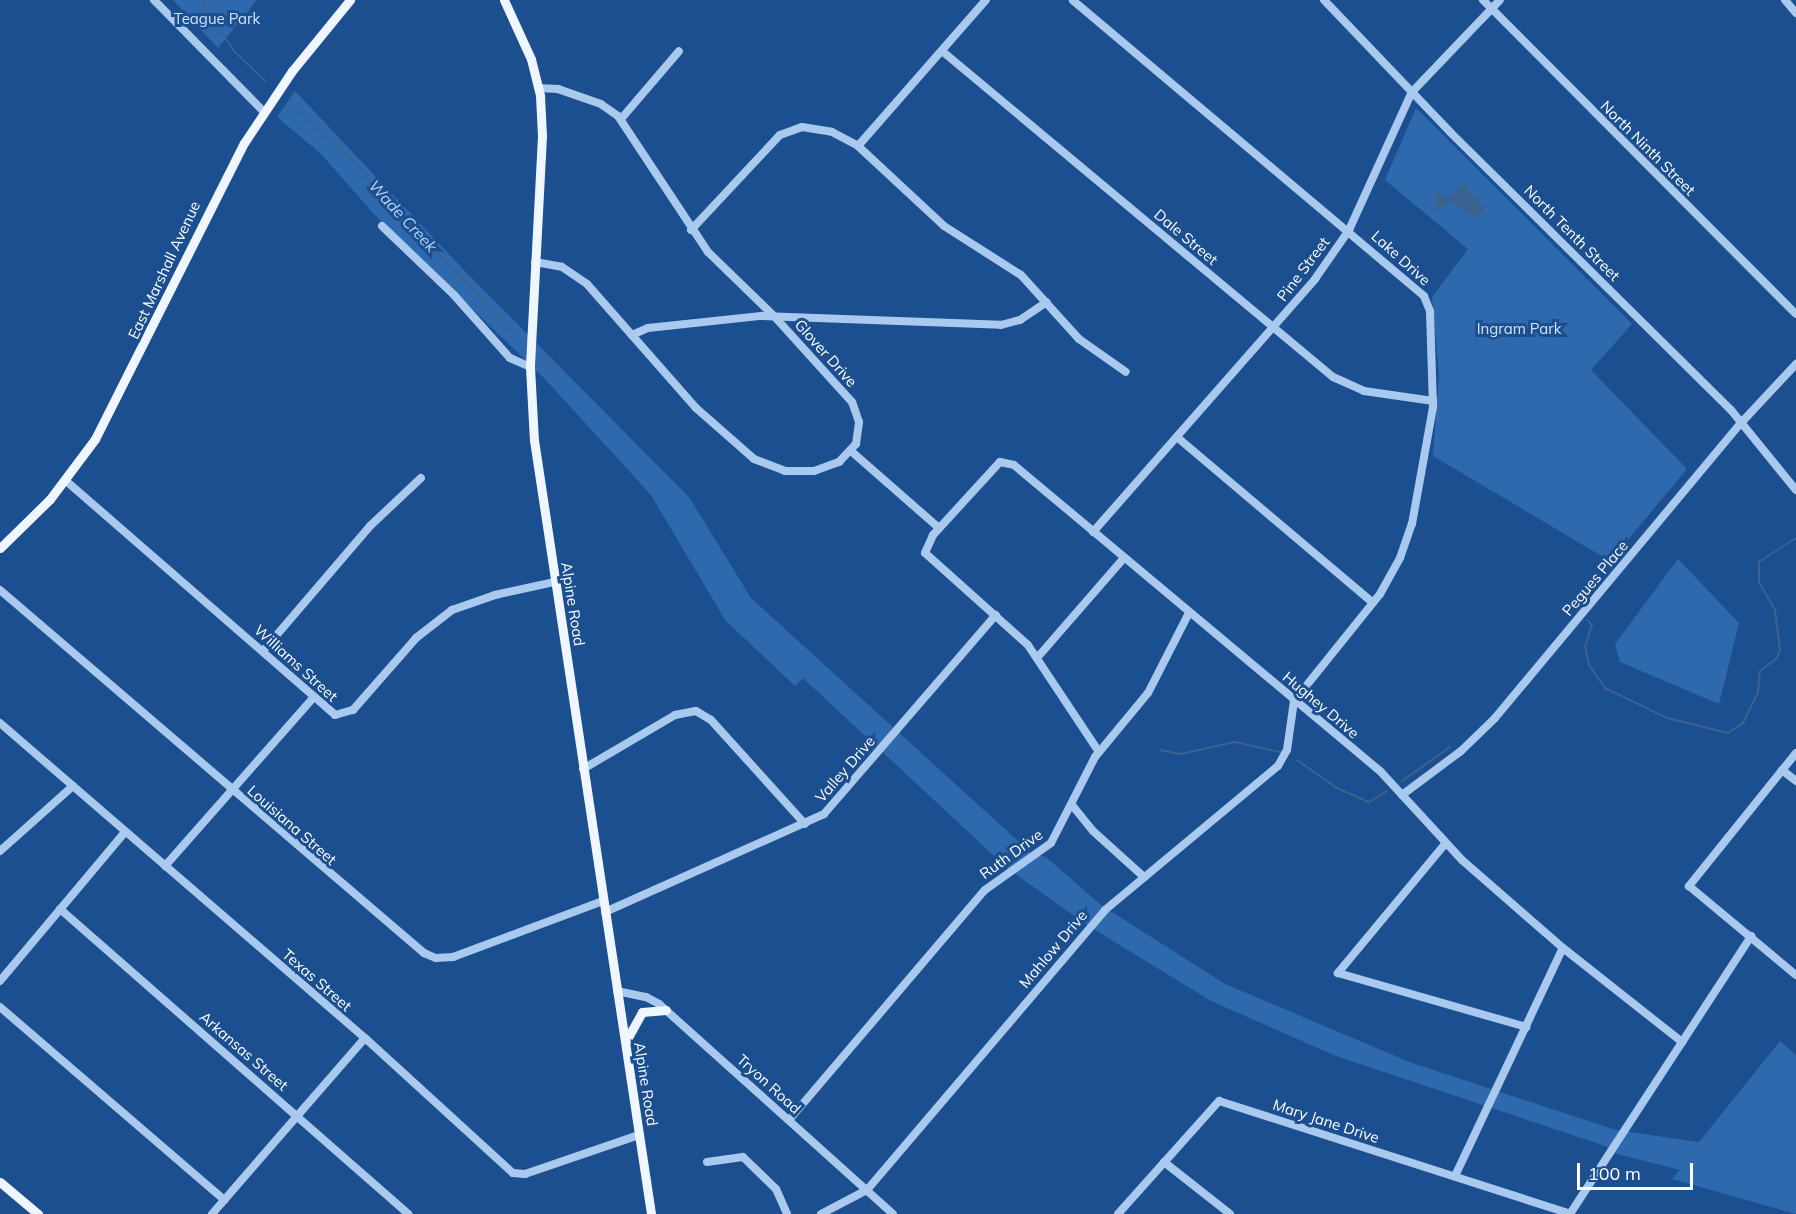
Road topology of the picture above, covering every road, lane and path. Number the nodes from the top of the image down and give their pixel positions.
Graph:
1 (154, 0) edge
2 (350, 0) edge
3 (504, 0) edge
4 (986, 0) edge
5 (1073, 0) edge
6 (1324, 0) edge
7 (1483, 0) edge
8 (1500, 0) edge
9 (1785, 0) edge
10 (1491, 9) junction
11 (1796, 14) edge
12 (679, 51) dead end
13 (942, 51) junction
14 (539, 88) junction
15 (1412, 92) junction
16 (263, 111) junction
17 (621, 119) junction
18 (858, 146) junction
19 (382, 226) dead end
20 (691, 230) junction
21 (1349, 230) junction
22 (535, 262) junction
23 (1047, 303) junction
24 (1796, 314) edge
25 (774, 316) junction
26 (1274, 327) junction
27 (632, 335) junction
28 (1796, 364) edge
29 (530, 367) junction
30 (1126, 372) dead end
31 (1433, 401) junction
32 (1741, 423) junction
33 (1178, 438) junction
34 (851, 451) junction
35 (421, 478) dead end
36 (65, 480) junction
37 (1796, 490) edge
38 (939, 528) junction
39 (1094, 532) junction
40 (0, 548) edge
41 (1124, 558) junction
42 (554, 582) junction
43 (0, 590) edge
44 (1373, 603) junction
45 (1189, 613) junction
46 (996, 615) junction
47 (263, 651) junction
48 (1037, 658) junction
49 (314, 697) junction
50 (1294, 701) junction
51 (0, 723) edge
52 (1099, 753) junction
53 (1796, 753) edge
54 (583, 769) junction
55 (1782, 770) junction
56 (1796, 781) edge
57 (73, 786) junction
58 (231, 790) junction
59 (1402, 795) junction
60 (1071, 805) junction
61 (806, 824) junction
62 (125, 832) junction
63 (1445, 844) junction
64 (0, 851) edge
65 (165, 866) junction
66 (1144, 877) junction
67 (603, 901) junction
68 (60, 909) junction
69 (605, 912) junction
70 (1751, 936) junction
71 (1563, 948) junction
72 (1796, 975) edge
73 (0, 981) edge
74 (617, 991) junction
75 (0, 1007) edge
76 (666, 1010) junction
77 (1526, 1027) junction
78 (365, 1038) junction
79 (1682, 1042) junction
80 (625, 1043) junction
81 (297, 1116) junction
82 (789, 1120) junction
83 (639, 1135) junction
84 (707, 1162) dead end
85 (1164, 1162) junction
86 (1455, 1176) junction
87 (0, 1182) edge
88 (867, 1190) junction
89 (224, 1200) junction
90 (38, 1214) edge
91 (212, 1214) edge
92 (409, 1214) edge
93 (651, 1214) edge
94 (787, 1214) edge
95 (820, 1214) edge
96 (893, 1214) edge
97 (1118, 1214) edge
98 (1230, 1214) edge
99 (1570, 1214) edge

1 - 16 street
2 - 16 main road, East Marshall Avenue
3 - 14 main road, Alpine Road
4 - 13 street
5 - 21 street, Lake Drive
6 - 15 street, North Tenth Street
7 - 10 street, North Ninth Street
8 - 10 street, Pine Street
9 - 11 street
10 - 15 street, Pine Street
10 - 24 street, North Ninth Street
12 - 17 street
13 - 18 street
13 - 26 street, Dale Street
14 - 17 street, Glover Drive
14 - 22 main road, Alpine Road
15 - 21 street, Pine Street
15 - 32 street, North Tenth Street
16 - 36 main road, East Marshall Avenue
17 - 20 street, Glover Drive
18 - 20 street
18 - 23 street
19 - 29 street
20 - 25 street, Glover Drive
21 - 26 street, Pine Street
21 - 31 street, Lake Drive
22 - 27 street
22 - 29 main road, Alpine Road
23 - 25 street
23 - 30 street
25 - 27 street
25 - 34 street, Glover Drive
26 - 31 street, Dale Street
26 - 33 street, Pine Street
27 - 34 street
28 - 32 street, Pegues Place
29 - 42 main road, Alpine Road
31 - 44 street, Lake Drive
32 - 37 street, North Tenth Street
32 - 59 street, Pegues Place
33 - 39 street, Pine Street
33 - 44 street
34 - 38 street
35 - 47 street
36 - 40 main road, East Marshall Avenue
36 - 47 street, Williams Street
38 - 39 street, Hughey Drive
38 - 46 street
39 - 41 street, Hughey Drive
41 - 45 street, Hughey Drive
41 - 48 street
42 - 49 street, Williams Street
42 - 54 main road, Alpine Road
43 - 58 street, Louisiana Street
44 - 50 street, Lake Drive
45 - 50 street, Hughey Drive
45 - 52 street, Ruth Drive
46 - 48 street
46 - 61 street, Valley Drive
47 - 49 street, Williams Street
48 - 52 street
49 - 58 street
50 - 59 street, Hughey Drive
50 - 66 street, Mahlow Drive
51 - 57 street, Texas Street
52 - 60 street, Ruth Drive
53 - 55 street
54 - 61 street
54 - 67 main road, Alpine Road
55 - 56 street
55 - 70 street
57 - 62 street, Texas Street
57 - 64 street
58 - 65 street
58 - 67 street, Louisiana Street
59 - 63 street, Hughey Drive
60 - 66 street
60 - 82 street, Ruth Drive
61 - 69 street, Valley Drive
62 - 65 street, Texas Street
62 - 68 street
63 - 71 street, Hughey Drive
63 - 77 street
65 - 78 street, Texas Street
66 - 88 street, Mahlow Drive
67 - 69 main road, Alpine Road
68 - 73 street
68 - 81 street, Arkansas Street
69 - 74 main road, Alpine Road
70 - 72 street
70 - 79 street
71 - 77 street
71 - 79 street, Hughey Drive
74 - 76 street, Tryon Road
74 - 80 main road, Alpine Road
75 - 89 street
76 - 80 main road
76 - 82 street, Tryon Road
77 - 86 street
78 - 81 street
78 - 83 street, Texas Street
79 - 99 street
80 - 83 main road, Alpine Road
81 - 89 street
81 - 92 street, Arkansas Street
82 - 88 street, Tryon Road
83 - 93 main road, Alpine Road
84 - 94 street
85 - 86 street, Mary Jane Drive
85 - 97 street, Mary Jane Drive
85 - 98 street
86 - 99 street, Mary Jane Drive
87 - 90 main road
88 - 95 street, Mahlow Drive
88 - 96 street, Tryon Road
89 - 91 street

